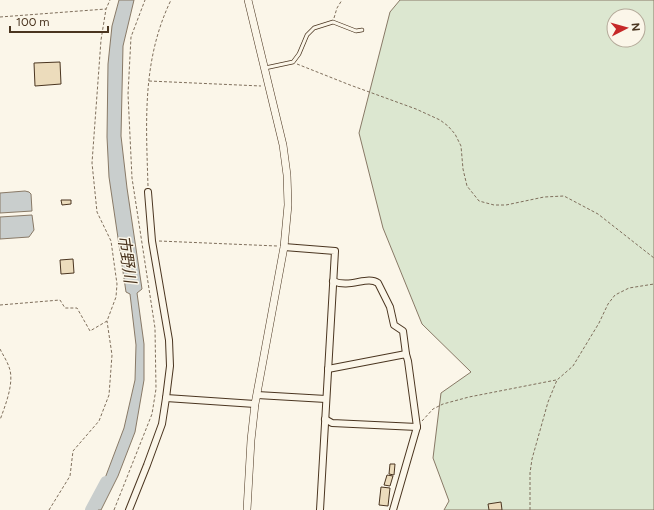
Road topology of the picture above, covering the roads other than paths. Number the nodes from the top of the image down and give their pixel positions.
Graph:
1 (248, 0) edge
2 (362, 30) dead end
3 (265, 68) junction
4 (148, 192) road end
5 (284, 247) junction
6 (333, 281) junction
7 (406, 354) junction
8 (328, 368) junction
9 (257, 395) junction
10 (166, 398) junction
11 (326, 399) junction
12 (255, 404) junction
13 (325, 419) junction
14 (416, 427) junction
15 (129, 510) edge
16 (247, 510) edge
17 (320, 510) edge
18 (393, 510) edge

1 - 3 street
2 - 3 lane
3 - 5 street
4 - 10 street
5 - 6 street
5 - 9 street
6 - 7 street
6 - 8 street
7 - 8 street
7 - 14 street
8 - 11 street
9 - 11 street
9 - 12 street
10 - 12 street
10 - 15 street
11 - 13 street
12 - 16 street
13 - 14 street
13 - 17 street
14 - 18 street

